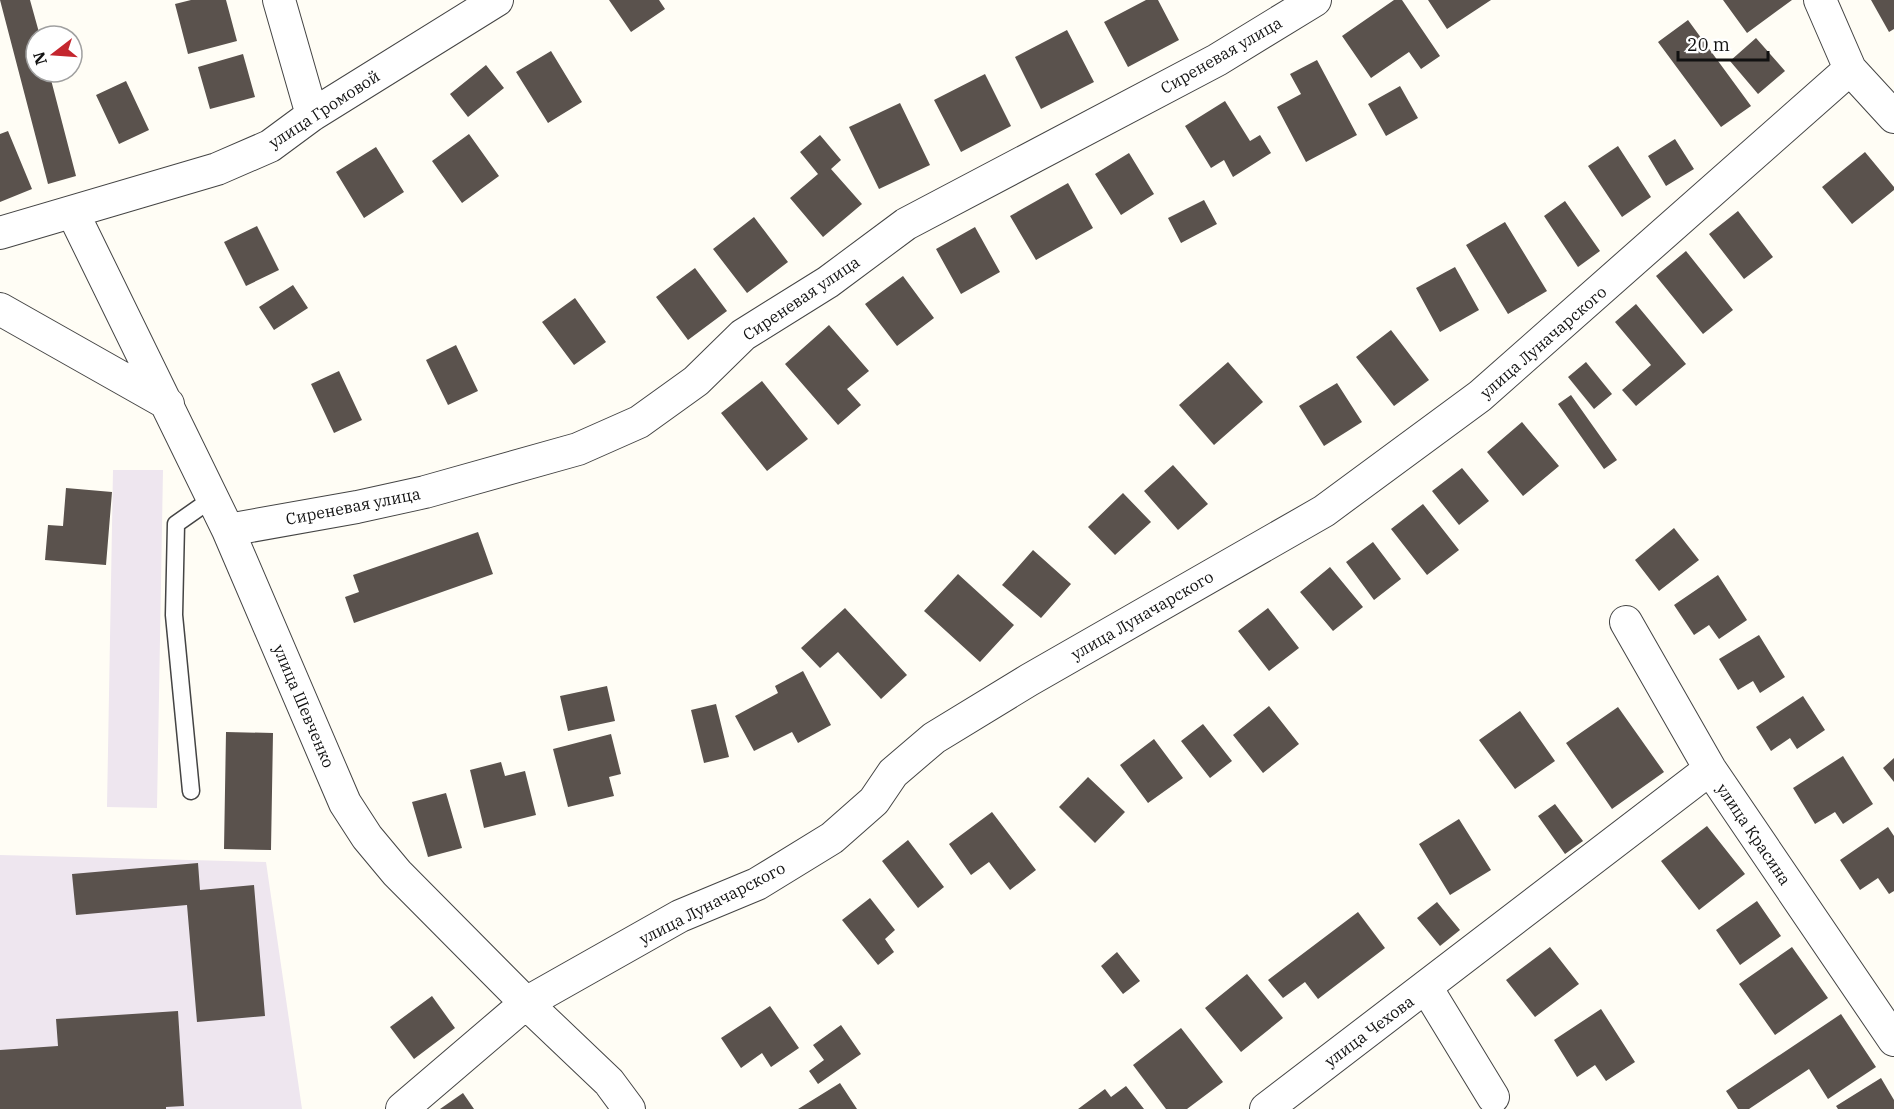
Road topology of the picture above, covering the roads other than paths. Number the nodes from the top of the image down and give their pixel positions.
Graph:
1 (279, 0) edge
2 (497, 0) edge
3 (1315, 0) edge
4 (1820, 0) edge
5 (1850, 69) junction
6 (312, 115) junction
7 (1894, 117) edge
8 (73, 213) junction
9 (0, 233) edge
10 (0, 309) edge
11 (168, 404) junction
12 (213, 498) junction
13 (228, 530) junction
14 (1626, 622) dead end
15 (1710, 770) junction
16 (191, 791) dead end
17 (1426, 987) junction
18 (526, 1003) junction
19 (1894, 1040) edge
20 (1493, 1097) dead end
21 (402, 1109) edge
22 (629, 1109) edge
23 (1266, 1109) edge

1 - 6 street
2 - 6 street, улица Громовой
3 - 13 street, Сиреневая улица
4 - 5 street
5 - 7 street
5 - 18 street, улица Луначарского
6 - 8 street, улица Громовой
8 - 9 street, улица Громовой
8 - 11 street, улица Шевченко
10 - 11 street
11 - 12 street, улица Шевченко
12 - 13 street, улица Шевченко
12 - 16 lane
13 - 18 street, улица Шевченко
14 - 15 street, улица Красина
15 - 17 street
15 - 19 street, улица Красина
17 - 20 street, улица Чехова
17 - 23 street, улица Чехова
18 - 21 street, улица Луначарского
18 - 22 street, улица Шевченко

